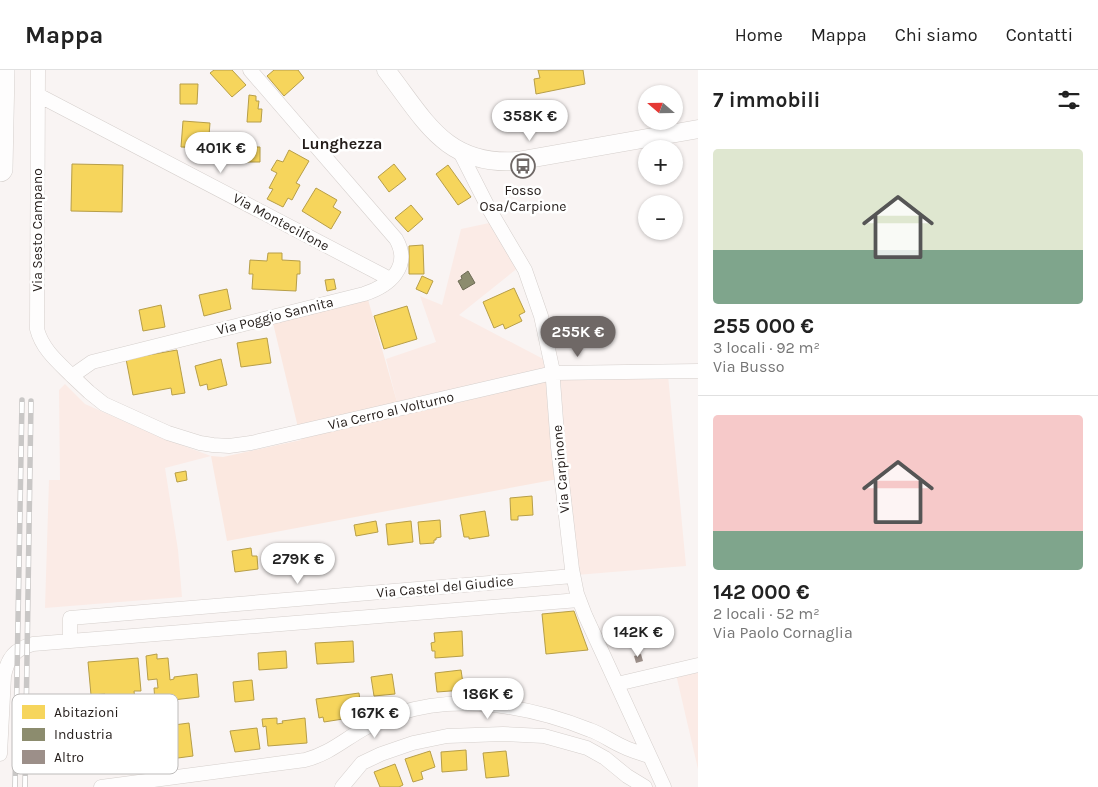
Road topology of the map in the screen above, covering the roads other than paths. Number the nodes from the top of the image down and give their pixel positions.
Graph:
1 (2, 70) edge
2 (38, 70) edge
3 (250, 70) edge
4 (386, 70) edge
5 (38, 95) junction
6 (698, 129) edge
7 (460, 152) junction
8 (0, 169) edge
9 (390, 279) junction
10 (698, 372) edge
11 (553, 373) junction
12 (72, 376) junction
13 (573, 576) junction
14 (579, 600) junction
15 (70, 641) junction
16 (698, 665) edge
17 (618, 684) junction
18 (0, 754) edge
19 (649, 756) junction
20 (101, 787) edge
21 (342, 787) edge
22 (645, 787) edge
23 (664, 787) edge

1 - 8 highway
2 - 5 street, Via Sesto Campano
3 - 9 street
4 - 7 street
5 - 9 street, Via Montecilfone
5 - 12 street, Via Sesto Campano
6 - 7 street
7 - 11 street, Via Carpinone
9 - 12 street, Via Poggio Sannita
10 - 11 street, Via Cerro al Volturno
11 - 12 street, Via Cerro al Volturno
11 - 13 street, Via Carpinone
13 - 14 street, Via Carpinone
13 - 15 street, Via Castel del Giudice
14 - 15 street, Via Castel del Giudice
14 - 17 street, Via Carpinone
15 - 18 street, Via Castel del Giudice
16 - 17 street
17 - 19 street, Via Carpinone
19 - 20 street
19 - 23 street, Via Carpinone
21 - 22 street

